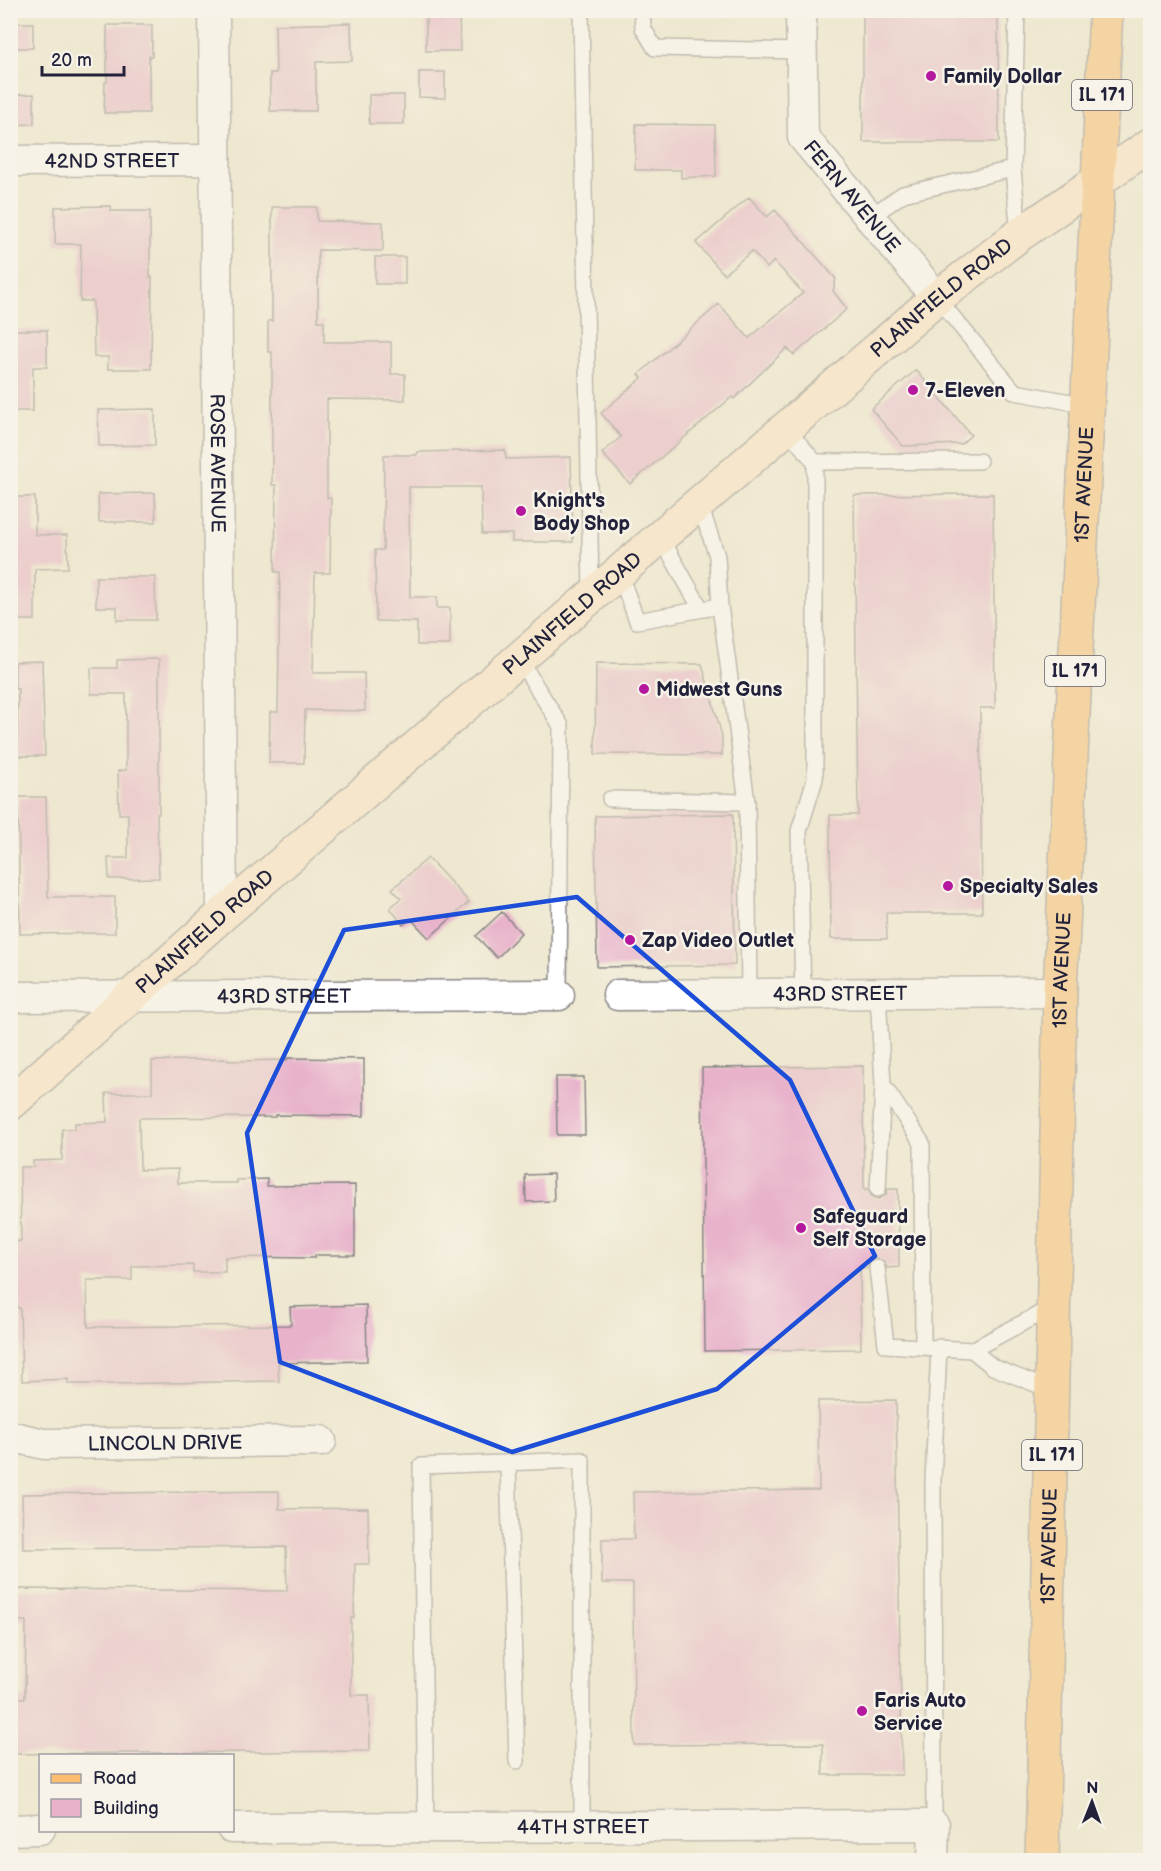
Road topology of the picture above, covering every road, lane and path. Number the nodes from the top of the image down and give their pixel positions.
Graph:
1 (214, 10) edge
2 (581, 10) edge
3 (642, 10) edge
4 (801, 10) edge
5 (1017, 10) edge
6 (1106, 10) edge
7 (802, 51) junction
8 (1150, 145) edge
9 (215, 160) junction
10 (10, 161) edge
11 (1013, 169) junction
12 (1098, 179) junction
13 (870, 217) junction
14 (1019, 235) junction
15 (937, 298) junction
16 (1087, 405) junction
17 (784, 427) junction
18 (979, 461) dead end
19 (815, 462) junction
20 (699, 502) junction
21 (660, 536) junction
22 (619, 572) junction
23 (591, 596) junction
24 (720, 606) junction
25 (701, 609) junction
26 (519, 659) junction
27 (610, 799) dead end
28 (747, 802) junction
29 (222, 915) junction
30 (1060, 992) junction
31 (878, 993) junction
32 (749, 994) junction
33 (803, 994) junction
34 (559, 995) joint
35 (618, 995) dead end
36 (10, 997) edge
37 (130, 998) junction
38 (883, 1085) junction
39 (10, 1104) edge
40 (878, 1189) dead end
41 (877, 1268) dead end
42 (1054, 1306) junction
43 (922, 1346) junction
44 (939, 1347) junction
45 (972, 1350) junction
46 (1053, 1391) junction
47 (10, 1436) edge
48 (321, 1441) dead end
49 (508, 1463) junction
50 (517, 1761) dead end
51 (934, 1825) junction
52 (426, 1827) junction
53 (582, 1827) junction
54 (234, 1828) edge
55 (39, 1829) edge
56 (10, 1830) edge
57 (933, 1860) edge
58 (1042, 1860) edge

1 - 9 street, ROSE AVENUE
2 - 23 lane
3 - 7 lane
4 - 7 street, FERN AVENUE
5 - 11 lane
6 - 12 main road, 1ST AVENUE / IL 171
7 - 13 street, FERN AVENUE
8 - 12 street, PLAINFIELD ROAD
9 - 10 street, 42ND STREET
9 - 29 street, ROSE AVENUE
11 - 13 lane
11 - 14 lane
12 - 14 street, PLAINFIELD ROAD
12 - 16 main road, 1ST AVENUE / IL 171
13 - 15 street, FERN AVENUE
14 - 15 street, PLAINFIELD ROAD
15 - 16 lane
15 - 17 street, PLAINFIELD ROAD
16 - 30 main road, 1ST AVENUE / IL 171
17 - 19 lane
17 - 20 street, PLAINFIELD ROAD
18 - 19 lane
19 - 33 lane
20 - 21 street, PLAINFIELD ROAD
20 - 24 lane
21 - 22 street, PLAINFIELD ROAD
21 - 25 lane
22 - 23 street, PLAINFIELD ROAD
22 - 25 lane
23 - 26 street, PLAINFIELD ROAD
24 - 25 lane
24 - 28 lane
26 - 29 street, PLAINFIELD ROAD
26 - 34 lane
27 - 28 lane
28 - 32 lane
29 - 37 street, PLAINFIELD ROAD
30 - 31 street, 43RD STREET
30 - 42 main road, 1ST AVENUE / IL 171
31 - 33 street, 43RD STREET
31 - 38 lane
32 - 33 street, 43RD STREET
32 - 35 street, 43RD STREET
34 - 37 street, 43RD STREET
36 - 37 street, 43RD STREET
37 - 39 street, PLAINFIELD ROAD
38 - 40 lane
38 - 43 lane
41 - 43 lane
42 - 45 lane
42 - 46 main road, 1ST AVENUE / IL 171
43 - 44 lane
44 - 45 lane
44 - 51 lane
45 - 46 lane
46 - 58 main road, 1ST AVENUE / IL 171
47 - 48 street, LINCOLN DRIVE
49 - 50 lane
49 - 52 lane
49 - 53 lane
51 - 53 street, 44TH STREET
51 - 57 street
52 - 53 street, 44TH STREET
52 - 54 street, 44TH STREET
55 - 56 street

